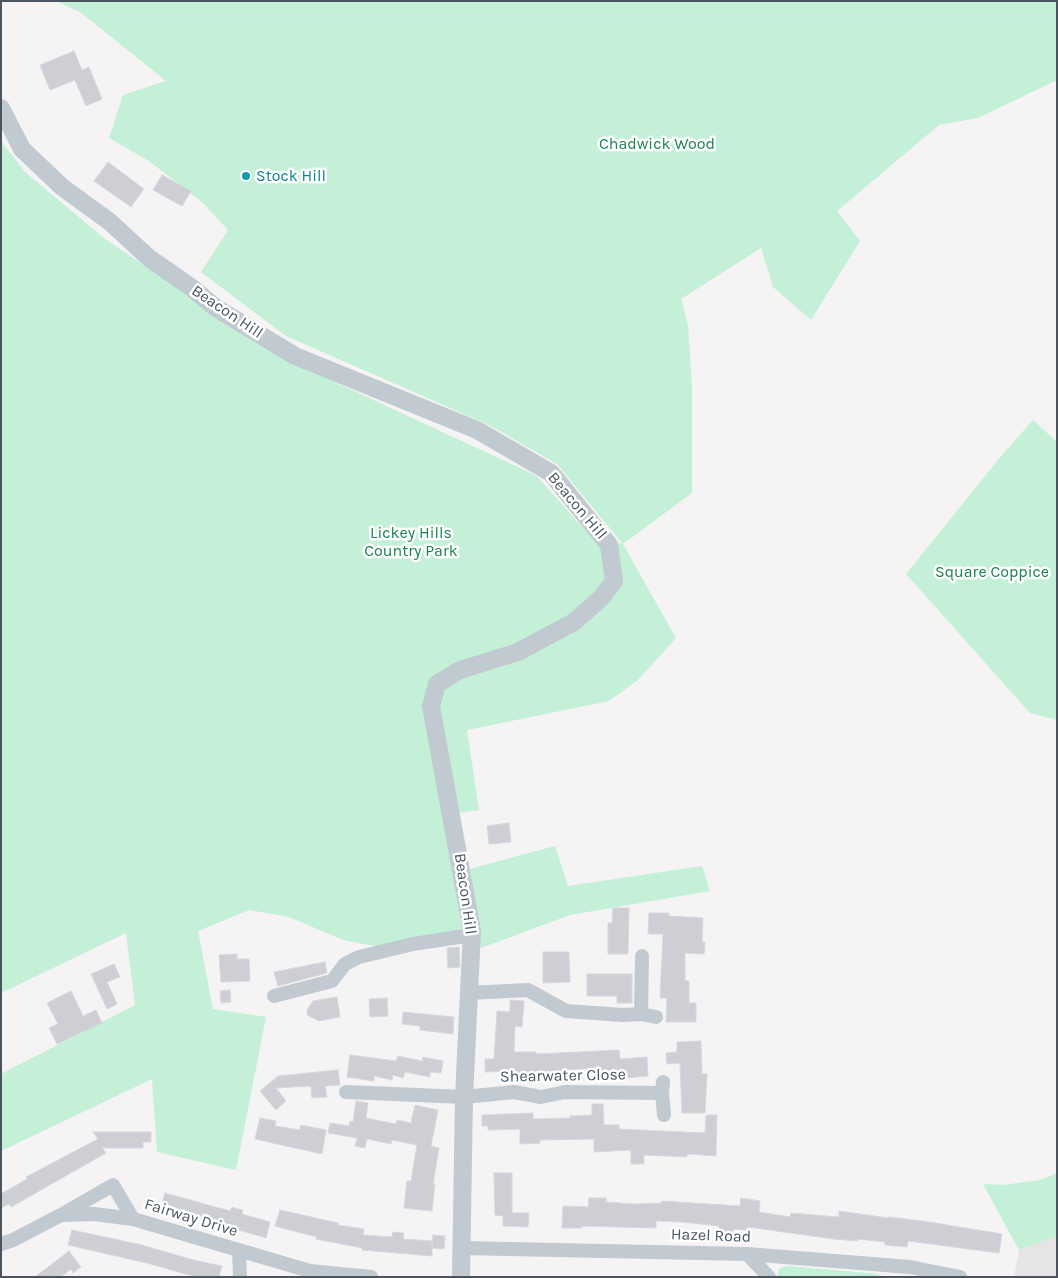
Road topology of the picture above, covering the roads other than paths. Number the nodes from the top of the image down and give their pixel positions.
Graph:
1 (1, 108) edge
2 (472, 935) junction
3 (642, 956) dead end
4 (469, 993) junction
5 (274, 996) dead end
6 (641, 1014) junction
7 (656, 1017) dead end
8 (346, 1092) dead end
9 (464, 1097) junction
10 (664, 1115) dead end
11 (62, 1215) junction
12 (133, 1219) junction
13 (1, 1244) edge
14 (461, 1248) junction
15 (238, 1251) junction
16 (747, 1254) junction
17 (908, 1272) edge
18 (240, 1277) edge
19 (371, 1277) edge
20 (461, 1277) edge
21 (769, 1277) edge
22 (960, 1277) edge

1 - 2 street, Beacon Hill
2 - 4 street, Beacon Hill
2 - 5 street
3 - 6 street
4 - 6 street
4 - 9 street, Beacon Hill
6 - 7 street
8 - 9 street, Shearwater Close
9 - 10 street, Shearwater Close
9 - 14 street, Beacon Hill
11 - 12 street
11 - 12 street, Fairway Drive
11 - 13 street, Fairway Drive
12 - 15 street, Fairway Drive
14 - 16 street, Hazel Road
14 - 20 street, Beacon Hill
15 - 18 street
15 - 19 street, Fairway Drive
16 - 17 street, Hazel Road
16 - 21 street
17 - 22 street, Hazel Road

